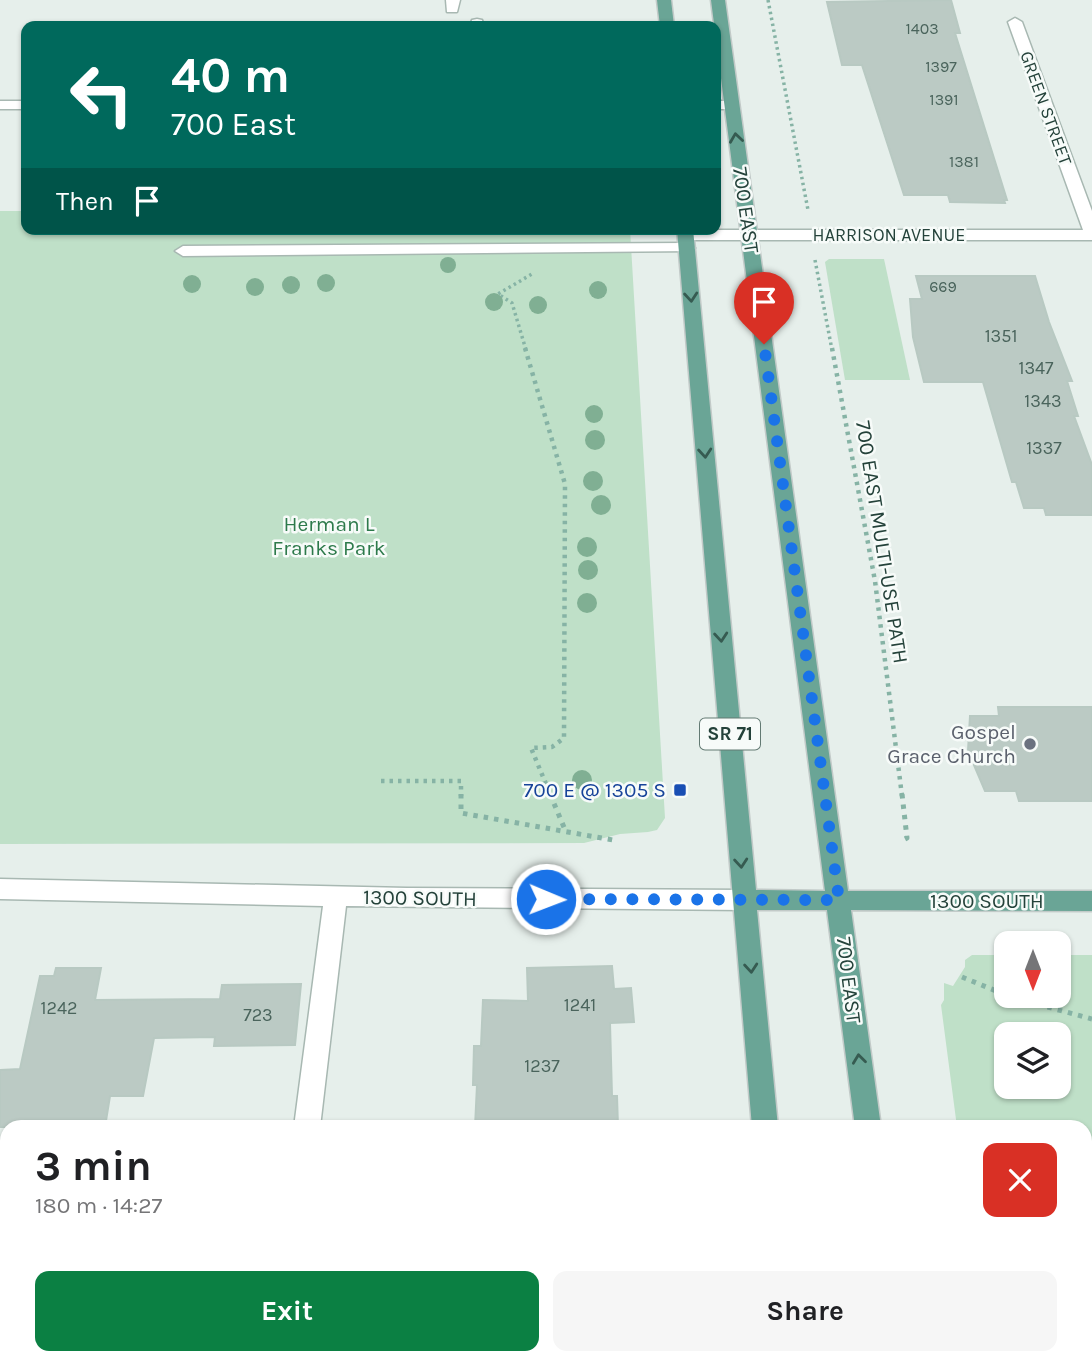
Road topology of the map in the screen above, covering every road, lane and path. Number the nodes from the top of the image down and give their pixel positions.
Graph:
1 (664, 0) edge
2 (718, 0) edge
3 (768, 0) edge
4 (666, 21) edge
5 (719, 21) edge
6 (1015, 22) dead end
7 (721, 52) edge
8 (0, 105) edge
9 (21, 105) edge
10 (724, 105) edge
11 (809, 219) dead end
12 (749, 234) junction
13 (1092, 234) edge
14 (686, 237) edge
15 (183, 251) dead end
16 (815, 257) dead end
17 (543, 267) dead end
18 (381, 781) dead end
19 (566, 832) junction
20 (612, 840) dead end
21 (903, 840) dead end
22 (0, 889) edge
23 (337, 896) junction
24 (744, 900) junction
25 (839, 900) junction
26 (1092, 901) edge
27 (962, 976) dead end
28 (994, 990) edge
29 (1046, 1008) edge
30 (1092, 1019) edge
31 (308, 1120) edge
32 (764, 1120) edge
33 (867, 1120) edge

1 - 4 main road
2 - 5 main road, 700 EAST
3 - 11 path
6 - 13 street, GREEN STREET
7 - 10 main road, 700 EAST
8 - 9 street
12 -> 10 main road, 700 EAST
12 - 13 street, HARRISON AVENUE
12 - 14 street, HARRISON AVENUE
12 - 25 main road, 700 EAST
14 - 15 street, HARRISON AVENUE
14 -> 24 main road, SR 71
16 - 21 path, 700 EAST MULTI-USE PATH
17 - 19 path
18 - 19 path
19 - 20 path
22 - 23 street, 1300 SOUTH
23 - 24 street, 1300 SOUTH
23 - 31 street
24 - 25 main road, 1300 SOUTH
24 -> 32 main road, SR 71
25 - 26 main road, 1300 SOUTH
33 -> 25 main road, 700 EAST
27 - 28 path
29 - 30 path

